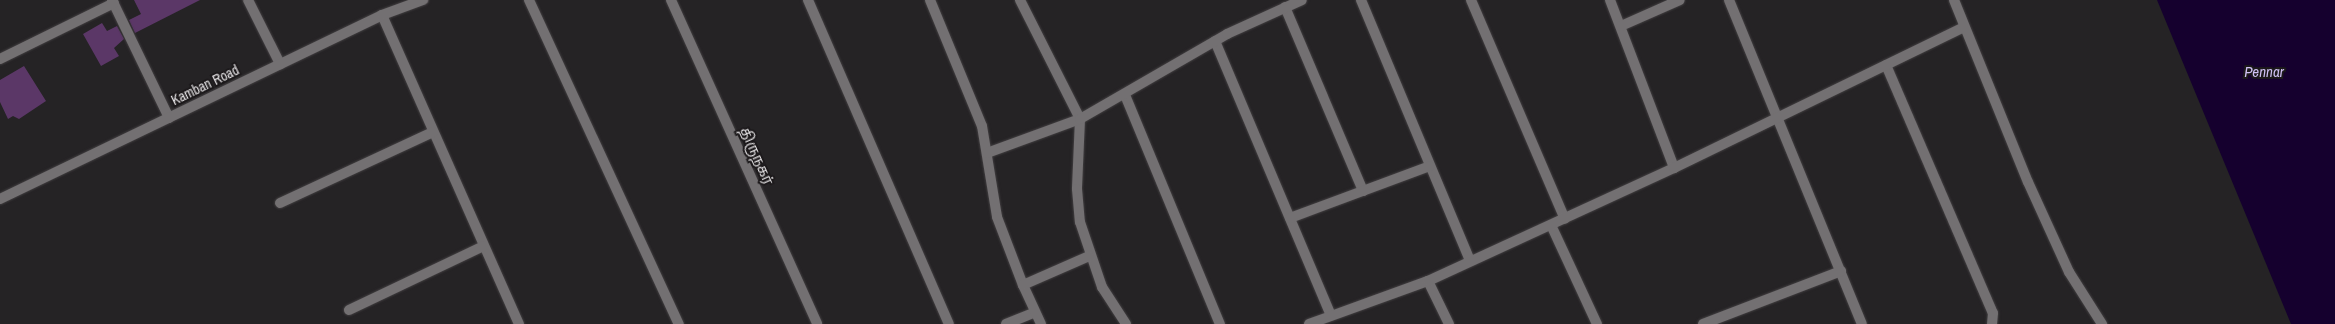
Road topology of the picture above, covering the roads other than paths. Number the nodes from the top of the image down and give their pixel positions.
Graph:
1 (248, 0) edge
2 (423, 0) edge
3 (529, 0) edge
4 (671, 0) edge
5 (808, 0) edge
6 (930, 0) edge
7 (1020, 0) edge
8 (1302, 0) edge
9 (1361, 0) edge
10 (1471, 0) edge
11 (1610, 0) edge
12 (1680, 0) edge
13 (1729, 0) edge
14 (1954, 0) edge
15 (113, 2) edge
16 (1285, 6) junction
17 (382, 15) junction
18 (1621, 26) junction
19 (1964, 27) junction
20 (1215, 41) junction
21 (0, 59) edge
22 (280, 64) junction
23 (1886, 65) junction
24 (1124, 95) junction
25 (169, 118) junction
26 (1778, 118) junction
27 (1080, 119) junction
28 (433, 132) junction
29 (987, 153) junction
30 (1430, 166) junction
31 (1674, 168) junction
32 (1363, 190) junction
33 (0, 199) edge
34 (280, 203) dead end
35 (1290, 218) junction
36 (1565, 219) junction
37 (1551, 225) junction
38 (484, 246) junction
39 (1090, 256) junction
40 (1470, 261) junction
41 (1840, 271) junction
42 (1428, 281) junction
43 (1023, 285) junction
44 (349, 310) dead end
45 (1035, 312) junction
46 (1331, 316) junction
47 (519, 324) edge
48 (679, 324) edge
49 (817, 324) edge
50 (949, 324) edge
51 (1006, 324) edge
52 (1041, 324) edge
53 (1126, 324) edge
54 (1220, 324) edge
55 (1309, 324) edge
56 (1449, 324) edge
57 (1597, 324) edge
58 (1703, 324) edge
59 (1862, 324) edge
60 (1992, 324) edge
61 (2102, 324) edge

1 - 22 street
2 - 17 street, Kamban Road
3 - 48 street
4 - 49 street, திருநகர்
5 - 50 street
6 - 29 street
7 - 27 street
8 - 16 street
9 - 30 street
10 - 36 street
11 - 18 street
12 - 18 street
13 - 26 street
14 - 19 street
15 - 21 street
15 - 25 street
16 - 20 street
16 - 32 street
17 - 22 street, Kamban Road
17 - 28 street
18 - 31 street
19 - 23 street
19 - 61 street
20 - 24 street
20 - 35 street
22 - 25 street, Kamban Road
23 - 26 street
23 - 60 street
24 - 27 street
24 - 54 street
25 - 33 street, Kamban Road
26 - 31 street
26 - 41 street
27 - 29 street
27 - 39 street
28 - 34 street
28 - 38 street
29 - 43 street
30 - 32 street
30 - 40 street
31 - 36 street
32 - 35 street
35 - 46 street
36 - 37 street
37 - 40 street
37 - 57 street
38 - 44 street
38 - 47 street
39 - 43 street
39 - 53 street
40 - 42 street
41 - 58 street
41 - 59 street
42 - 46 street
42 - 56 street
43 - 45 street
45 - 51 street
45 - 52 street
46 - 55 street

